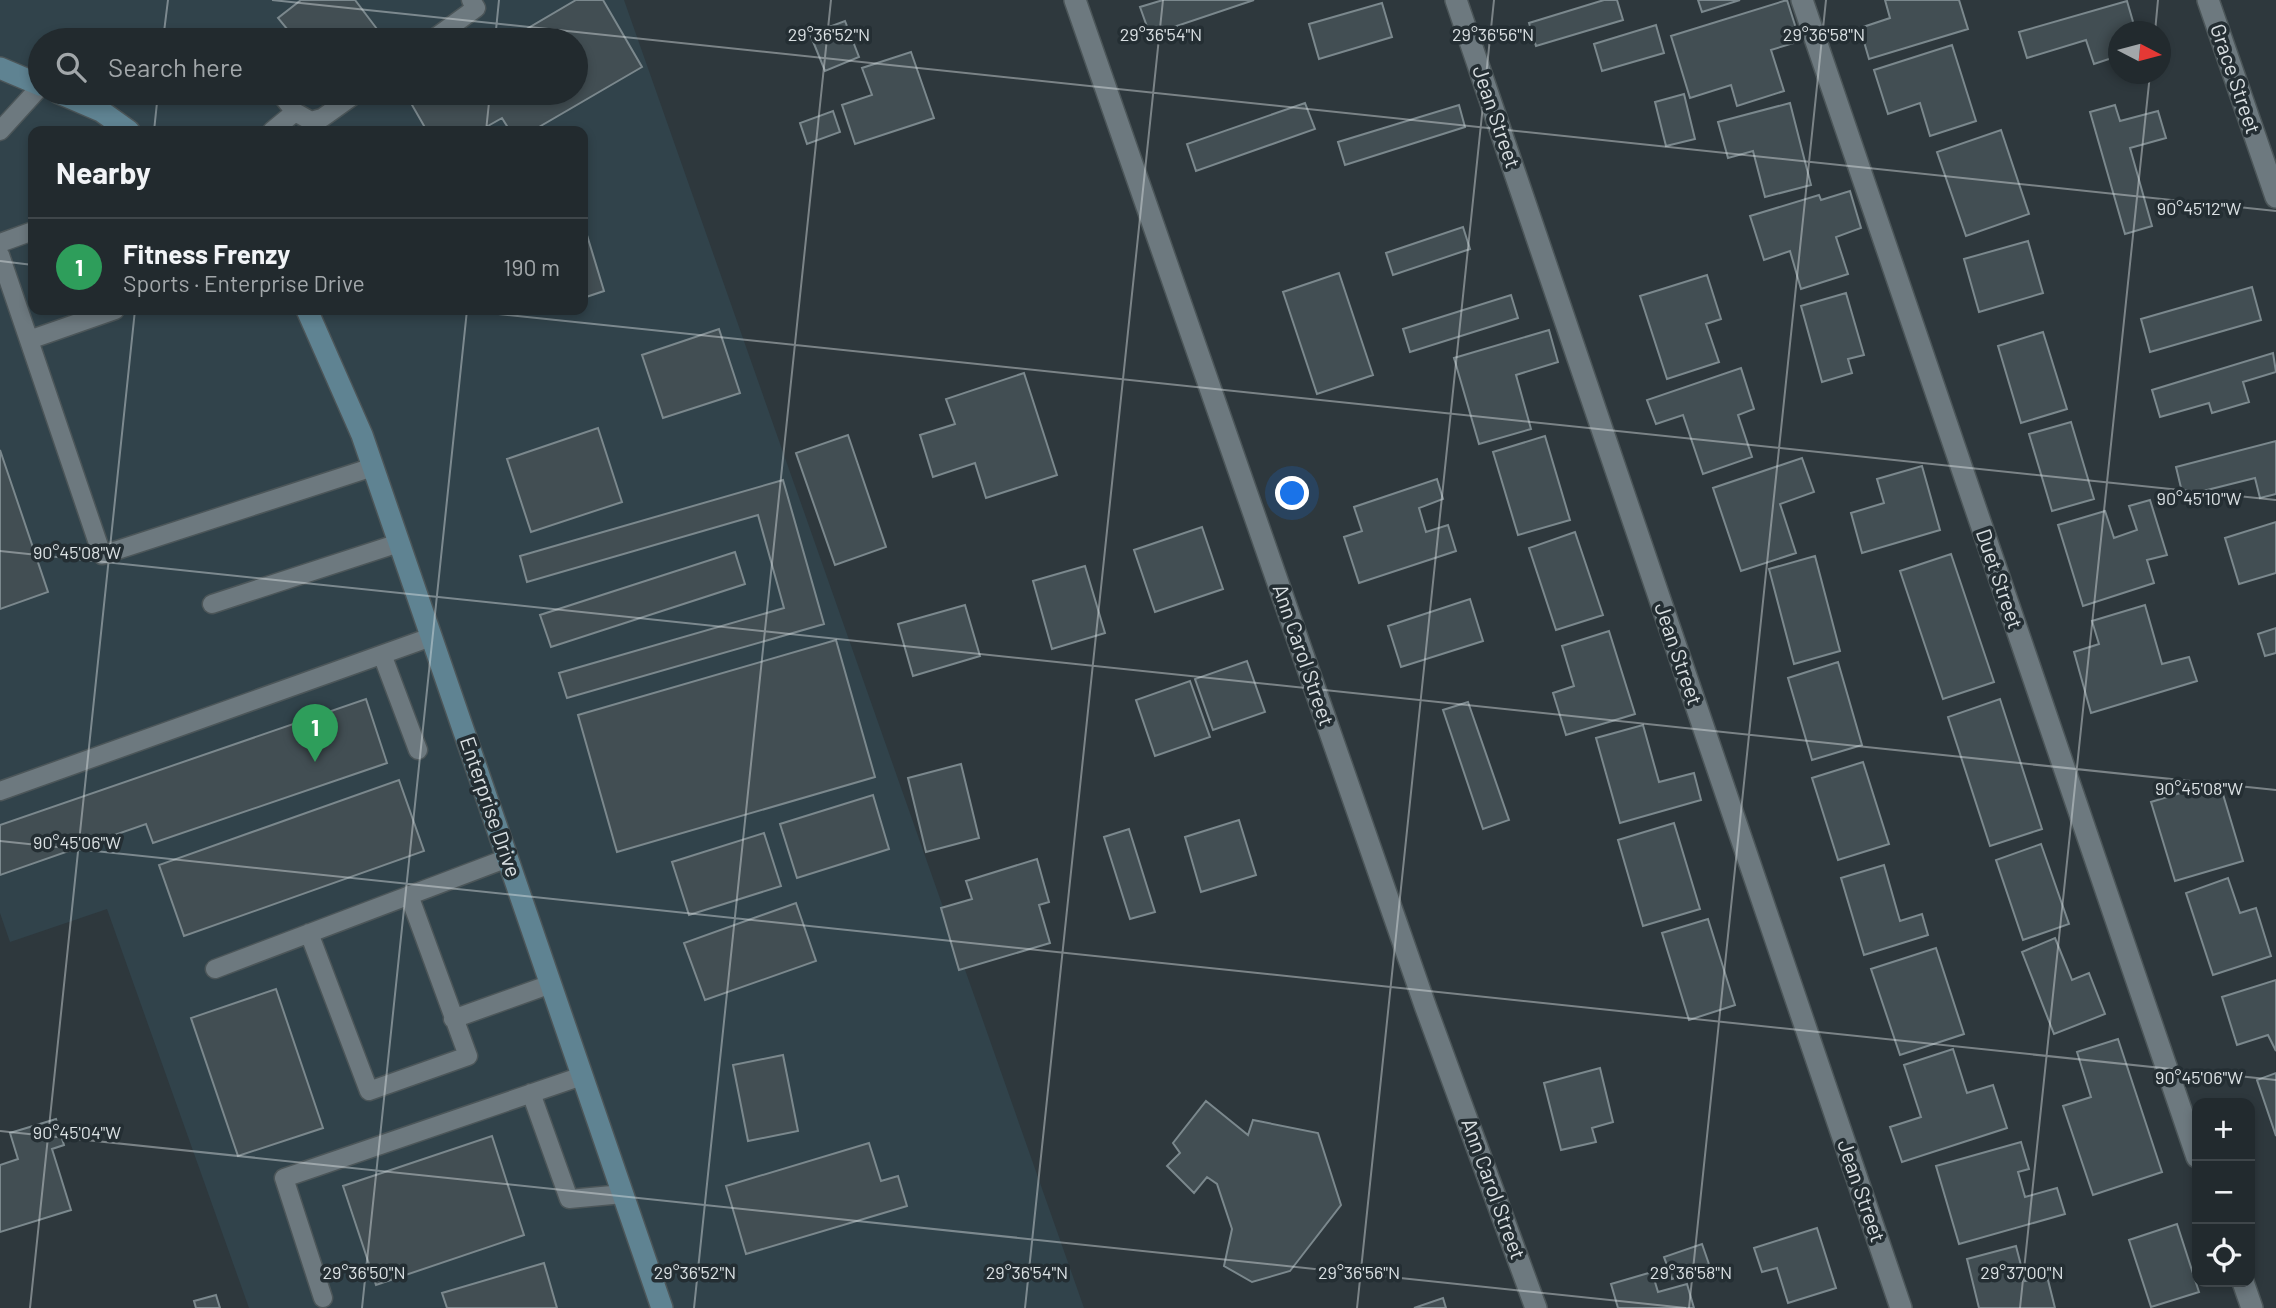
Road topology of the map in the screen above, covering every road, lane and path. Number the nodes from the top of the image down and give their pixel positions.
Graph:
1 (471, 0) edge
2 (1075, 0) edge
3 (1456, 0) edge
4 (1802, 0) edge
5 (2208, 0) edge
6 (448, 28) edge
7 (0, 68) edge
8 (28, 81) edge
9 (28, 100) edge
10 (88, 105) edge
11 (289, 105) edge
12 (340, 105) edge
13 (295, 112) junction
14 (122, 126) edge
15 (278, 126) edge
16 (0, 131) edge
17 (2276, 197) edge
18 (28, 233) edge
19 (0, 243) edge
20 (0, 255) edge
21 (102, 315) edge
22 (309, 315) edge
23 (29, 340) junction
24 (373, 467) junction
25 (399, 543) junction
26 (212, 604) dead end
27 (431, 637) junction
28 (383, 657) junction
29 (418, 750) dead end
30 (0, 791) edge
31 (508, 858) junction
32 (410, 895) junction
33 (309, 933) junction
34 (215, 969) dead end
35 (551, 984) junction
36 (453, 1019) junction
37 (582, 1076) junction
38 (531, 1093) junction
39 (2192, 1142) edge
40 (623, 1194) junction
41 (2245, 1287) edge
42 (323, 1298) dead end
43 (662, 1308) edge
44 (1536, 1308) edge
45 (1901, 1308) edge
46 (2252, 1308) edge

1 - 6 lane
2 - 44 street, Ann Carol Street
3 - 45 street, Jean Street
4 - 39 street, Duet Street
5 - 17 street, Grace Street
7 - 8 street
9 - 16 lane
10 - 14 street
11 - 13 lane
12 - 13 lane
13 - 15 lane
18 - 19 lane
20 - 23 lane
21 - 23 lane
22 - 24 street, Enterprise Drive
23 - 24 lane
24 - 25 street, Enterprise Drive
25 - 26 lane
25 - 27 street, Enterprise Drive
27 - 28 lane
27 - 31 street, Enterprise Drive
28 - 29 lane
28 - 30 lane
31 - 32 lane
31 - 35 street, Enterprise Drive
32 - 33 lane
32 - 36 lane
33 - 34 lane
33 - 36 lane
35 - 36 lane
35 - 37 street, Enterprise Drive
37 - 38 lane
37 - 40 street, Enterprise Drive
38 - 40 lane
38 - 42 lane
40 - 43 street, Enterprise Drive
41 - 46 street

